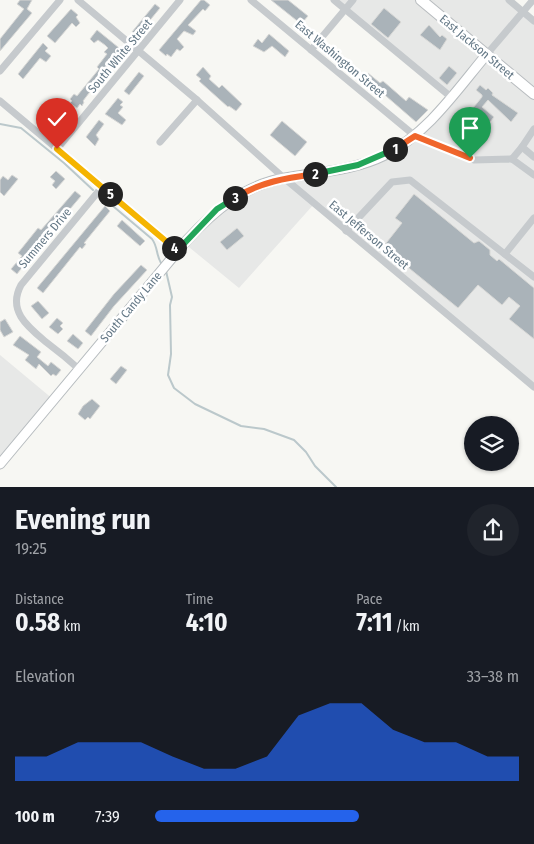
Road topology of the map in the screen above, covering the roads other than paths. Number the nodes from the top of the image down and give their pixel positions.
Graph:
1 (60, 0) edge
2 (78, 0) edge
3 (180, 0) edge
4 (251, 0) edge
5 (334, 0) edge
6 (354, 0) edge
7 (421, 0) edge
8 (509, 0) edge
9 (533, 0) edge
10 (346, 10) junction
11 (523, 12) junction
12 (534, 21) edge
13 (311, 50) junction
14 (139, 51) junction
15 (487, 54) junction
16 (0, 71) edge
17 (534, 94) edge
18 (451, 97) junction
19 (197, 100) junction
20 (0, 101) edge
21 (532, 132) edge
22 (415, 136) junction
23 (160, 142) dead end
24 (522, 147) junction
25 (57, 149) junction
26 (534, 153) edge
27 (534, 157) edge
28 (512, 159) junction
29 (534, 175) edge
30 (284, 178) junction
31 (102, 187) junction
32 (534, 218) edge
33 (346, 231) junction
34 (177, 251) junction
35 (505, 254) junction
36 (534, 277) edge
37 (80, 370) junction
38 (534, 387) edge
39 (0, 464) edge

1 - 16 street
2 - 14 street, East Jefferson Street
3 - 14 street, South White Street
4 - 13 street, East Washington Street
5 - 10 street
6 - 10 street
7 - 15 highway, East Jackson Street
8 - 11 street
9 - 11 street
10 - 13 street
10 - 18 street
11 - 12 street
11 - 15 street
13 - 22 street, East Washington Street
14 - 19 street, East Jefferson Street
14 - 25 street, South White Street
15 - 17 highway, East Jackson Street
15 - 18 main road, South Candy Lane
18 - 22 main road, South Candy Lane
19 - 23 street
19 - 30 street, East Jefferson Street
20 - 25 street
21 - 24 street
21 - 26 street
22 - 28 street, East Washington Street
22 - 30 main road, South Candy Lane
24 - 27 street
24 - 28 street
25 - 31 street
28 - 29 street
30 - 33 street, East Jefferson Street
30 - 34 main road, South Candy Lane
31 - 34 street
31 - 37 street, Summers Drive
32 - 35 street
33 - 35 street
33 - 38 street, East Jefferson Street
34 - 37 main road, South Candy Lane
35 - 36 street
37 - 39 main road, South Candy Lane

